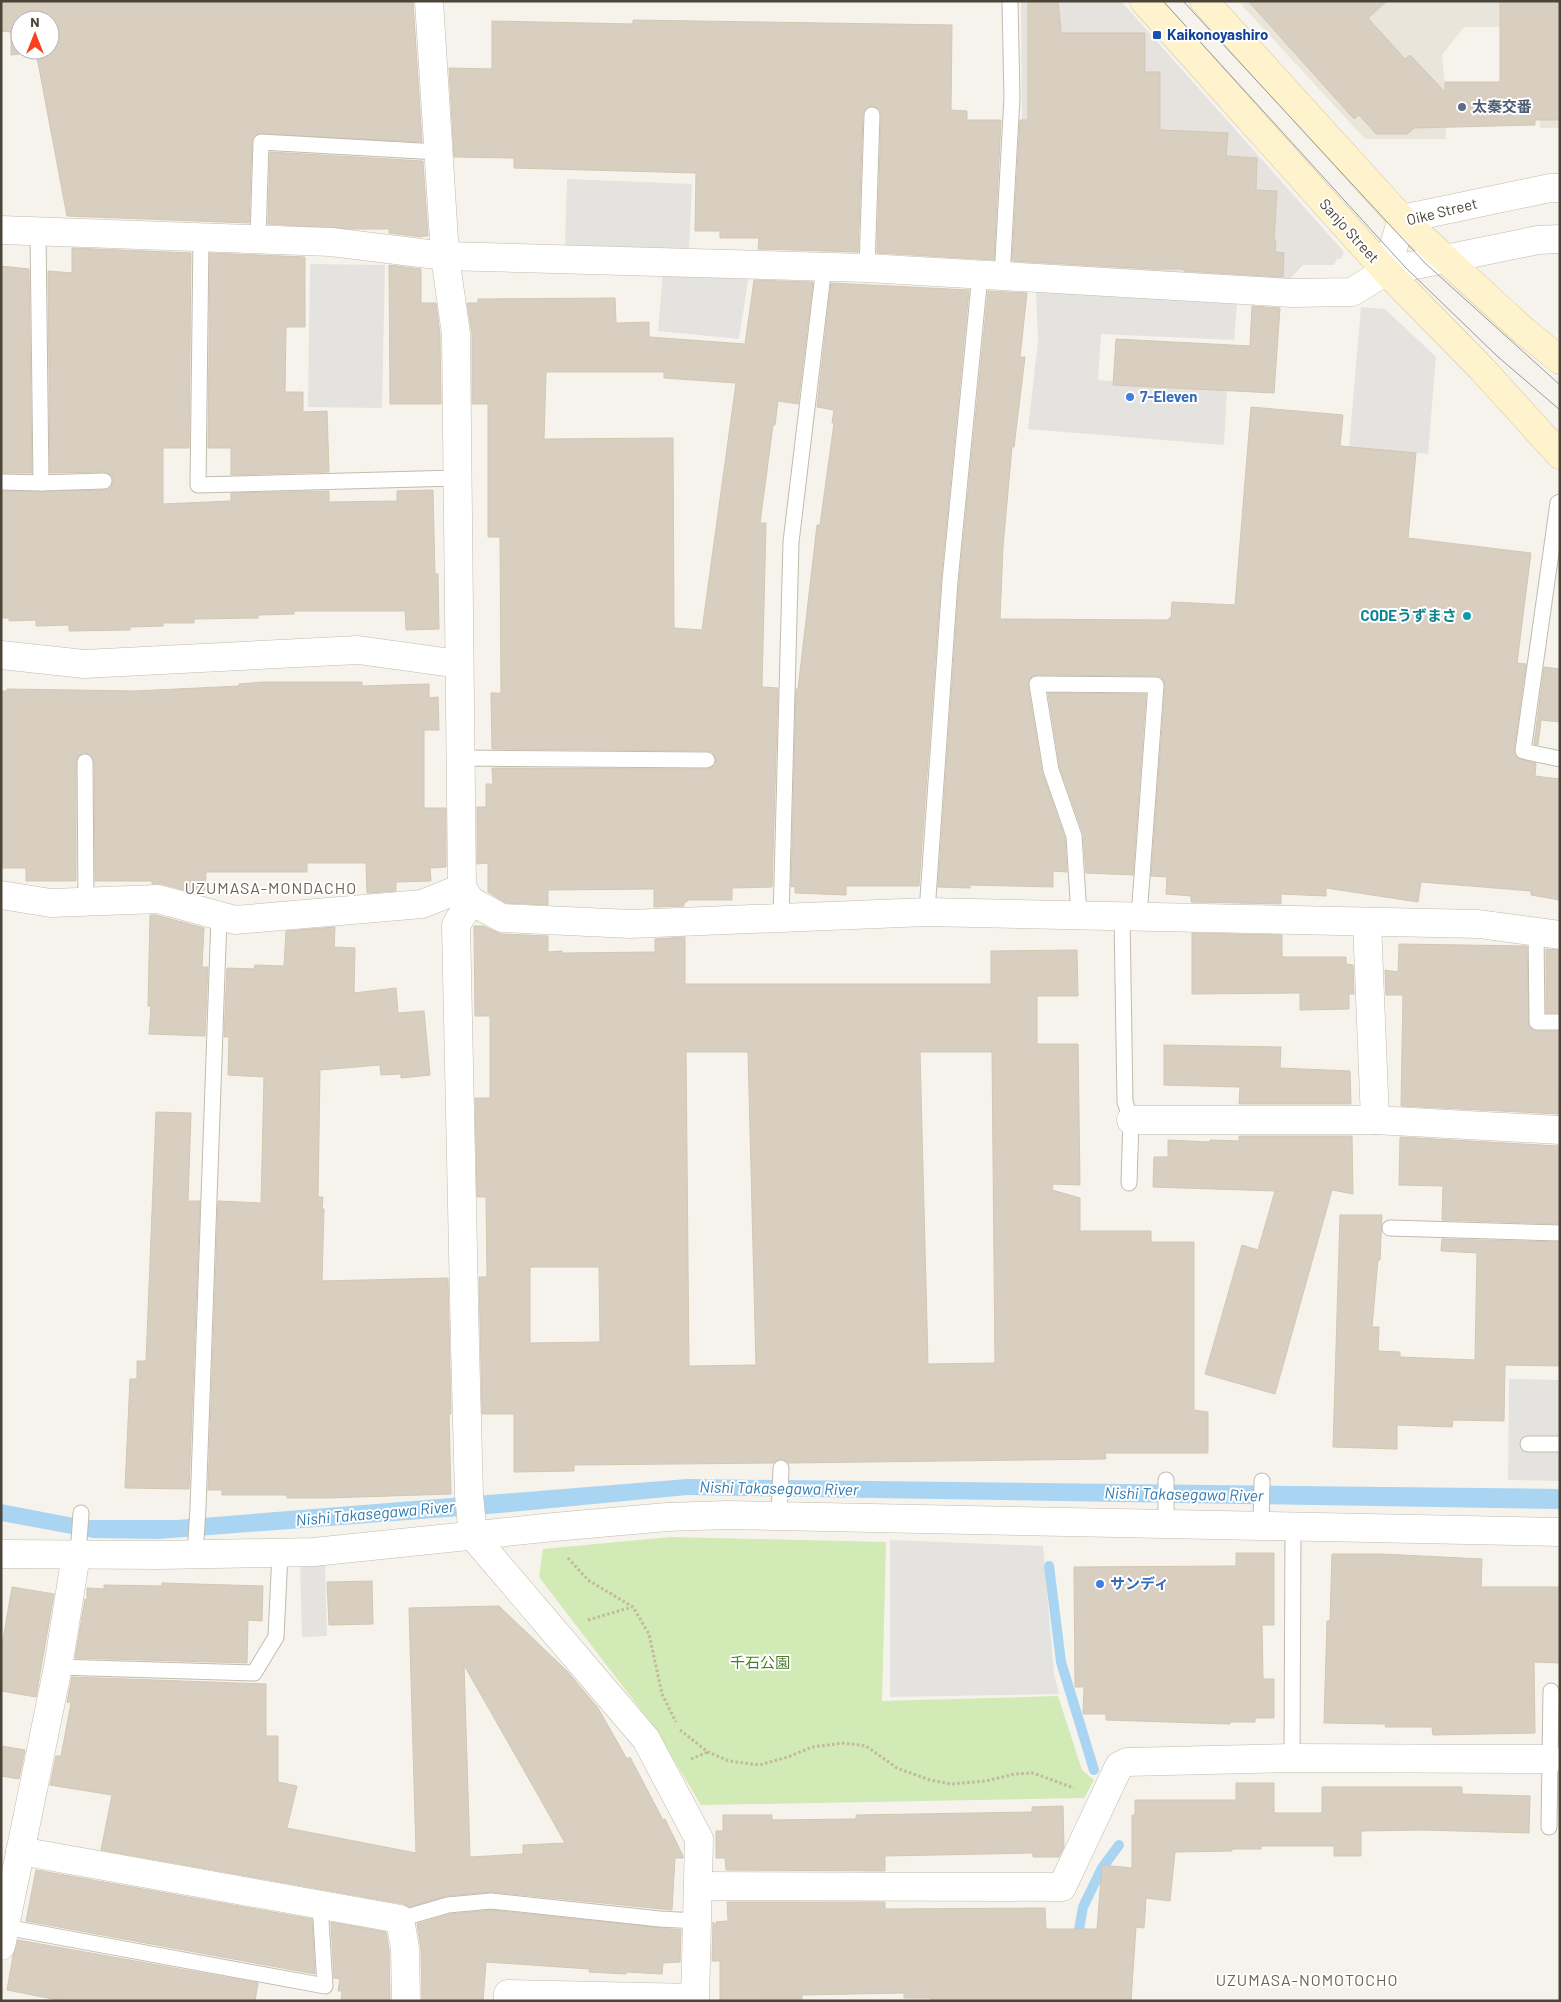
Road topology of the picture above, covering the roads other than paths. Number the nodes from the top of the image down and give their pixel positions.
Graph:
1 (429, 1) edge
2 (1010, 1) edge
3 (1144, 1) edge
4 (1204, 1) edge
5 (872, 115) dead end
6 (438, 152) junction
7 (1560, 188) edge
8 (1402, 220) junction
9 (1, 230) edge
10 (38, 232) junction
11 (201, 238) junction
12 (258, 239) junction
13 (1560, 239) edge
14 (445, 256) junction
15 (1444, 259) junction
16 (824, 266) junction
17 (867, 268) junction
18 (1386, 272) junction
19 (991, 276) junction
20 (1560, 360) edge
21 (1560, 455) edge
22 (456, 478) junction
23 (104, 481) dead end
24 (1, 482) edge
25 (41, 483) junction
26 (1560, 502) edge
27 (1, 655) edge
28 (459, 664) junction
29 (460, 758) junction
30 (1560, 759) edge
31 (707, 760) dead end
32 (85, 762) dead end
33 (466, 894) junction
34 (1, 895) edge
35 (86, 902) junction
36 (927, 912) junction
37 (1079, 916) junction
38 (219, 917) junction
39 (1130, 918) junction
40 (781, 919) junction
41 (1367, 922) junction
42 (1548, 933) edge
43 (1560, 1022) edge
44 (1130, 1120) junction
45 (1375, 1120) junction
46 (1560, 1130) edge
47 (1129, 1184) dead end
48 (1390, 1228) dead end
49 (1560, 1233) edge
50 (1528, 1444) dead end
51 (1560, 1444) edge
52 (781, 1468) dead end
53 (1166, 1480) dead end
54 (1262, 1481) dead end
55 (81, 1512) dead end
56 (779, 1512) junction
57 (1166, 1515) junction
58 (471, 1516) junction
59 (1262, 1516) junction
60 (1293, 1527) junction
61 (1560, 1532) edge
62 (195, 1547) junction
63 (77, 1548) junction
64 (280, 1553) junction
65 (1, 1554) edge
66 (58, 1667) junction
67 (1551, 1691) dead end
68 (1292, 1758) junction
69 (1550, 1759) junction
70 (1548, 1827) dead end
71 (20, 1851) junction
72 (698, 1886) junction
73 (320, 1904) junction
74 (400, 1919) junction
75 (697, 1921) junction
76 (3, 1936) edge
77 (694, 2000) edge
78 (406, 2001) edge
79 (508, 2001) edge

1 - 6 street
2 - 19 lane
3 - 18 main road, Sanjo Street
4 - 8 main road
5 - 17 lane
6 - 12 lane
6 - 14 street
7 - 8 street, Oike Street
8 - 15 main road
8 - 18 street, Oike Street
9 - 10 street
10 - 11 street
10 - 25 lane
11 - 12 street
11 - 22 lane
12 - 14 street
13 - 15 street
14 - 16 street
14 - 22 street
15 - 18 street
15 - 20 main road
16 - 17 street
16 - 40 lane
17 - 19 street
18 - 19 street
18 - 21 main road, Sanjo Street
19 - 36 lane
22 - 28 street
23 - 25 lane
24 - 25 lane
26 - 30 lane
27 - 28 street
28 - 29 street
29 - 31 lane
29 - 33 street
32 - 35 lane
33 - 38 street
33 - 40 street
33 - 58 street
34 - 35 street
35 - 38 street
36 - 37 street
36 - 40 street
37 - 39 street
37 - 39 lane
38 - 62 lane
39 - 41 street
39 - 44 lane
41 - 42 street
41 - 45 street
42 - 43 lane
44 - 45 street
44 - 47 lane
45 - 46 street
48 - 49 lane
50 - 51 lane
52 - 56 lane
53 - 57 lane
54 - 59 lane
55 - 63 lane
56 - 57 street
56 - 58 street
57 - 59 street
58 - 64 street
58 - 72 street
59 - 60 street
60 - 61 street
60 - 68 lane
62 - 63 street
62 - 64 street
63 - 65 street
63 - 66 street
64 - 66 lane
66 - 71 street
67 - 69 lane
68 - 69 street
68 - 72 street
69 - 70 lane
71 - 73 street
71 - 76 street
72 - 75 street
73 - 74 street
73 - 76 lane
74 - 75 lane
74 - 78 street
75 - 77 street
77 - 79 street

